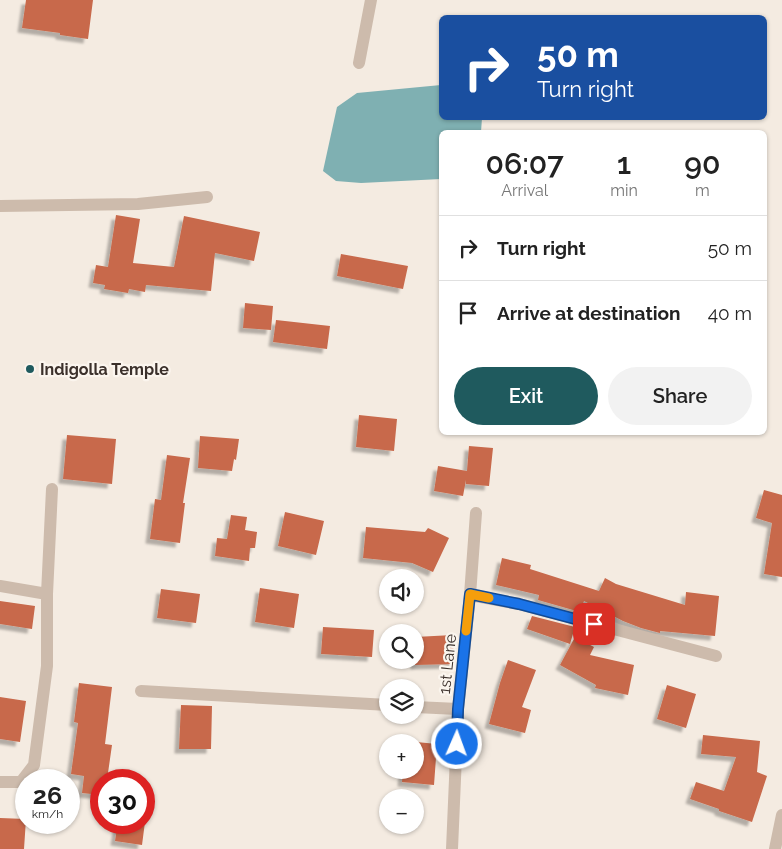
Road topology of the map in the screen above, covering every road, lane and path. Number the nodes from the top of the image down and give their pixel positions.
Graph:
1 (372, 0) edge
2 (359, 63) dead end
3 (206, 197) dead end
4 (0, 206) edge
5 (52, 489) dead end
6 (476, 512) dead end
7 (0, 586) edge
8 (48, 594) junction
9 (470, 594) junction
10 (716, 656) dead end
11 (141, 691) dead end
12 (379, 704) edge
13 (424, 707) edge
14 (458, 709) junction
15 (0, 782) edge
16 (782, 815) edge
17 (778, 844) edge
18 (452, 849) edge

1 - 2 street
3 - 4 street
5 - 8 street
6 - 9 street, 1st Lane
7 - 8 street
8 - 15 street
9 - 10 street
9 - 14 street, 1st Lane
11 - 12 street
13 - 14 street
14 - 18 street, 1st Lane
16 - 17 street

